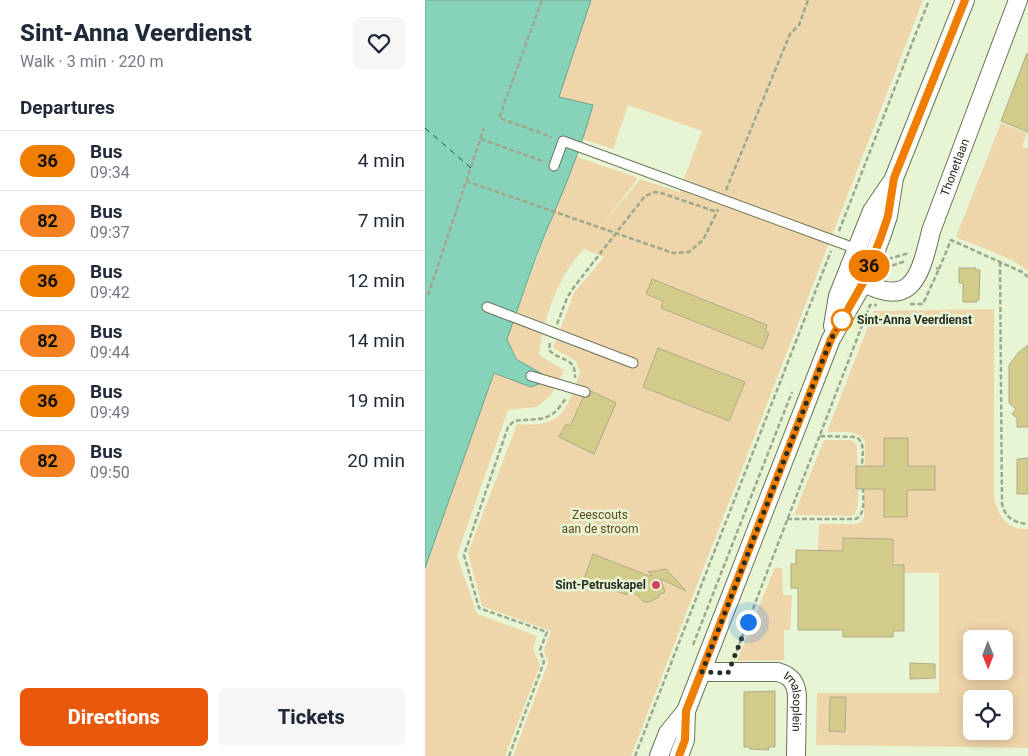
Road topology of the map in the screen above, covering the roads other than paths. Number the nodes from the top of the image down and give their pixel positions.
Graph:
1 (965, 0) edge
2 (1018, 0) edge
3 (1028, 1) edge
4 (554, 166) road end
5 (894, 178) junction
6 (857, 248) junction
7 (850, 265) junction
8 (863, 283) junction
9 (487, 307) dead end
10 (831, 339) junction
11 (633, 363) dead end
12 (531, 376) dead end
13 (585, 392) dead end
14 (702, 672) junction
15 (686, 711) junction
16 (660, 756) edge
17 (679, 756) edge
18 (797, 756) edge

1 - 5 street
2 - 3 street
2 - 8 street, Thonetlaan
4 - 6 lane
5 - 6 street
5 - 8 street
6 - 7 street
7 - 8 street
7 - 10 street
8 - 10 street
9 - 11 lane
10 - 14 street
12 - 13 lane
14 - 15 street
14 - 18 street, Imalsoplein
15 - 16 street
15 - 17 street

